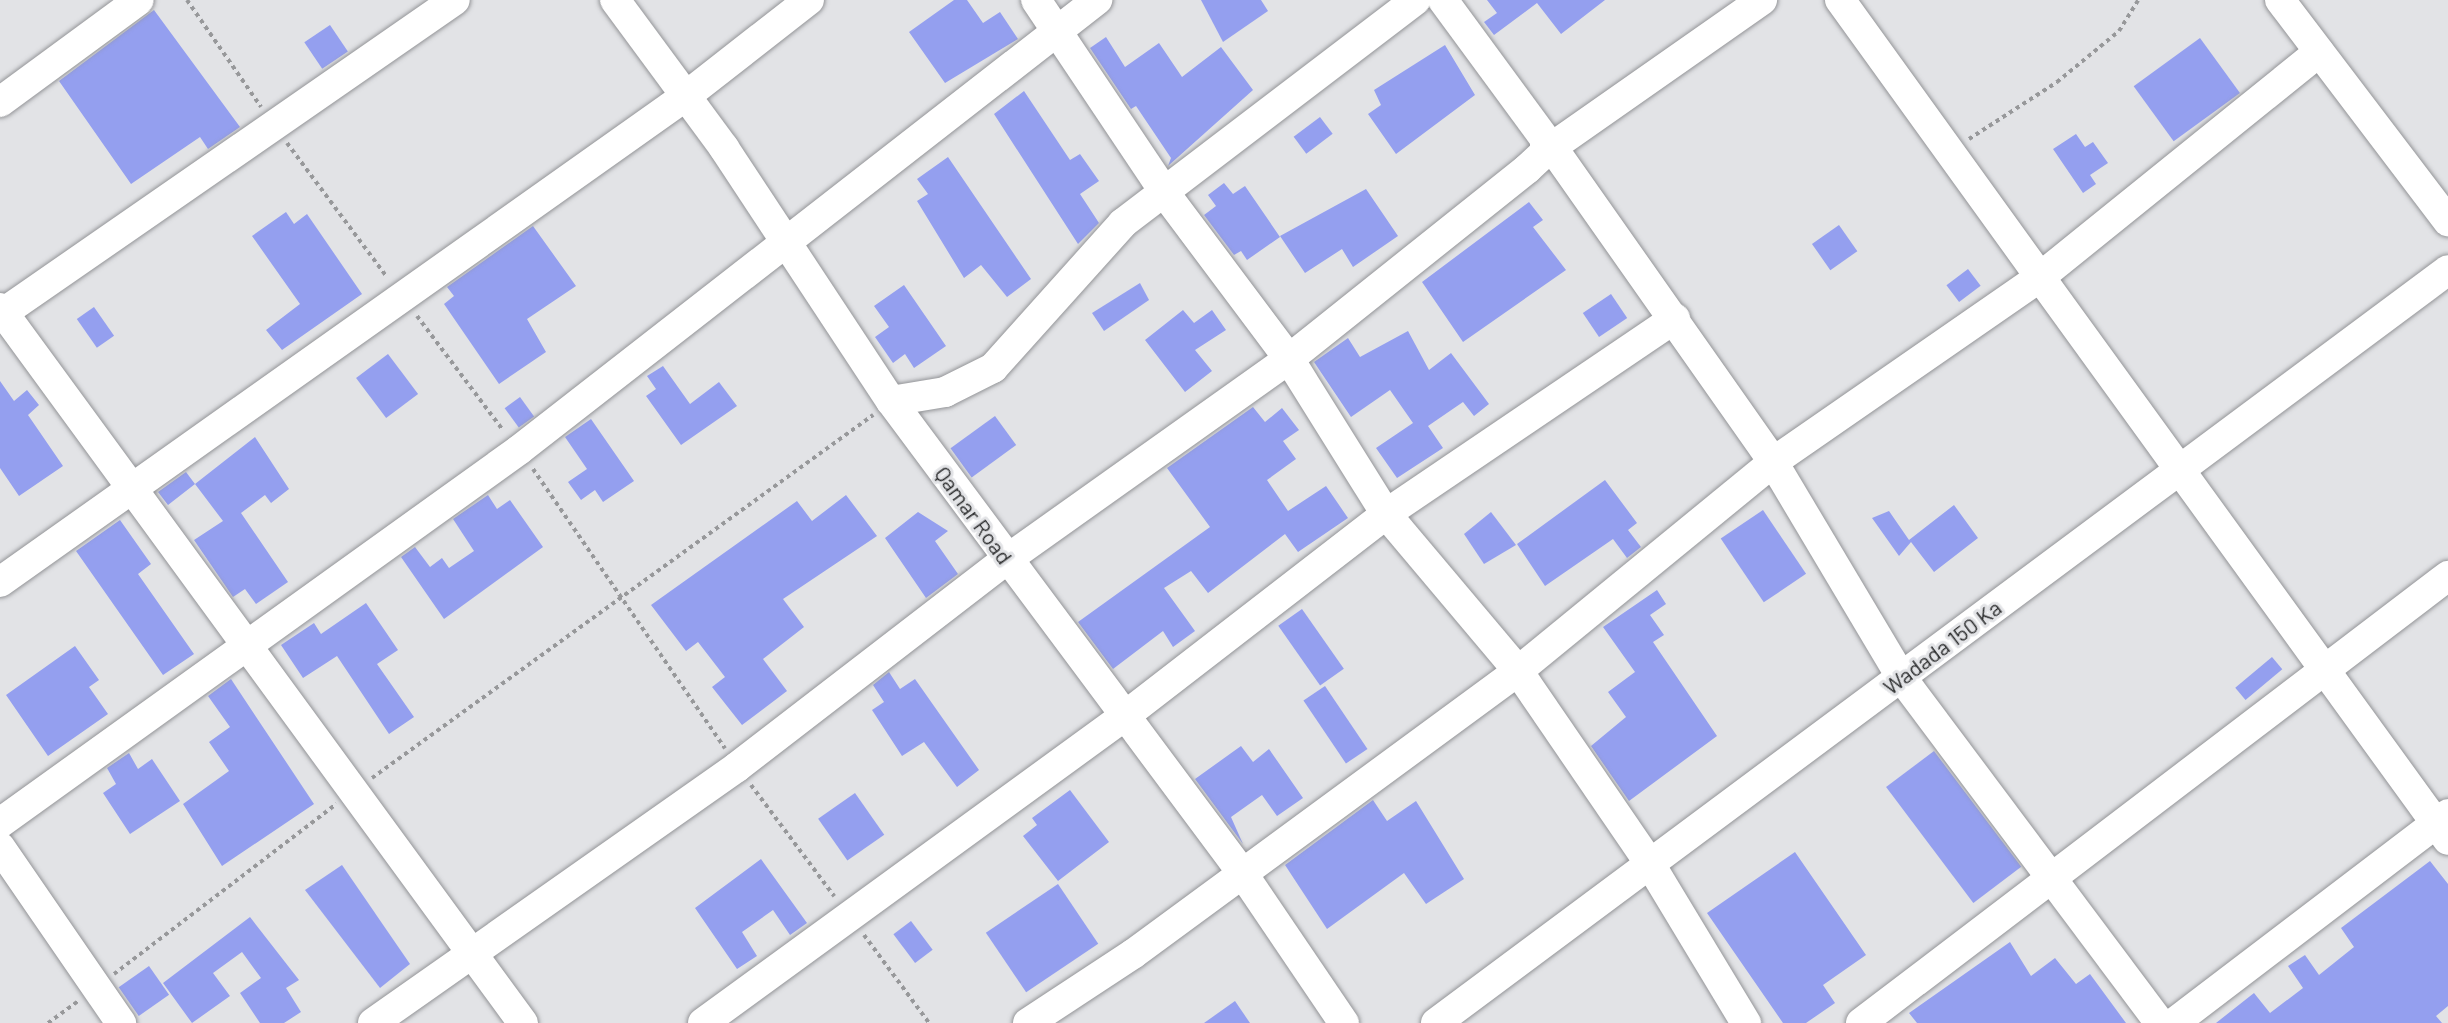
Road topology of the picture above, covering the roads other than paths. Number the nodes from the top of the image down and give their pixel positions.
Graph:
1 (139, 0) edge
2 (455, 0) edge
3 (615, 0) edge
4 (809, 0) edge
5 (1036, 0) edge
6 (1097, 0) edge
7 (1416, 0) edge
8 (1443, 0) edge
9 (1762, 0) edge
10 (1840, 0) edge
11 (2280, 0) edge
12 (1057, 31) junction
13 (2319, 52) junction
14 (686, 96) junction
15 (0, 102) edge
16 (1548, 149) junction
17 (1167, 196) junction
18 (2448, 221) edge
19 (789, 247) junction
20 (2448, 270) edge
21 (2040, 277) junction
22 (1, 312) edge
23 (1675, 318) junction
24 (1289, 359) junction
25 (891, 401) junction
26 (1773, 462) junction
27 (2180, 470) junction
28 (129, 490) junction
29 (1386, 514) junction
30 (1006, 560) junction
31 (2448, 576) edge
32 (0, 582) edge
33 (253, 645) junction
34 (2320, 669) junction
35 (1518, 671) junction
36 (1901, 677) junction
37 (1126, 715) junction
38 (0, 823) edge
39 (2444, 826) edge
40 (0, 847) edge
41 (1650, 864) junction
42 (1243, 874) junction
43 (2054, 875) junction
44 (476, 952) junction
45 (121, 1023) edge
46 (373, 1023) edge
47 (523, 1023) edge
48 (703, 1023) edge
49 (1028, 1023) edge
50 (1344, 1023) edge
51 (1436, 1023) edge
52 (1746, 1023) edge
53 (1861, 1023) edge
54 (2160, 1023) edge
55 (2174, 1023) edge

1 - 15 street
2 - 22 street
3 - 14 street, Qamar Road
4 - 14 street
5 - 12 street
6 - 12 street
7 - 17 street
8 - 16 street
9 - 16 street
10 - 21 street
11 - 13 street
12 - 17 street
12 - 19 street
13 - 18 street
13 - 21 street
14 - 19 street, Qamar Road
14 - 28 street
16 - 23 street
16 - 24 street
17 - 24 street
17 - 25 street
19 - 25 street, Qamar Road
19 - 33 street
20 - 27 street, Wadada 150 Ka
21 - 26 street
21 - 27 street
22 - 28 street
23 - 26 street
23 - 29 street
24 - 29 street
24 - 30 street
25 - 30 street, Qamar Road
26 - 35 street
26 - 36 street
27 - 34 street
27 - 36 street, Wadada 150 Ka
28 - 32 street
28 - 33 street
29 - 35 street
29 - 37 street
30 - 37 street, Qamar Road
30 - 44 street
31 - 34 street
33 - 38 street
33 - 44 street
34 - 39 street
34 - 43 street
35 - 41 street
35 - 42 street
36 - 41 street, Wadada 150 Ka
36 - 43 street
37 - 42 street, Qamar Road
37 - 48 street
39 - 55 street
40 - 45 street
41 - 51 street, Wadada 150 Ka
41 - 52 street
42 - 49 street
42 - 50 street, Qamar Road
43 - 53 street
43 - 54 street
44 - 46 street
44 - 47 street

